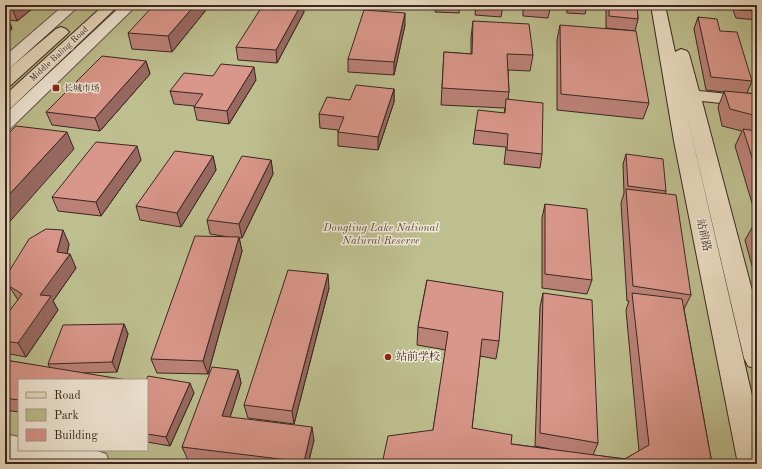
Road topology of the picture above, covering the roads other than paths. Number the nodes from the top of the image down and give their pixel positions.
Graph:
1 (73, 5) edge
2 (92, 5) edge
3 (112, 5) edge
4 (130, 5) edge
5 (658, 5) edge
6 (669, 5) edge
7 (86, 47) junction
8 (58, 55) junction
9 (5, 64) edge
10 (5, 81) edge
11 (691, 95) junction
12 (757, 102) edge
13 (5, 104) edge
14 (26, 104) junction
15 (5, 114) edge
16 (5, 124) edge
17 (757, 358) edge
18 (5, 448) edge
19 (18, 450) edge
20 (22, 451) edge
21 (95, 464) edge
22 (753, 464) edge

1 - 9 street
2 - 10 main road, Middle Baling Road
3 - 8 main road, Middle Baling Road
4 - 7 street
5 - 22 main road, 站前路
6 - 11 main road, 站前路
7 - 8 street
7 - 14 street
8 - 13 main road, Middle Baling Road
11 - 12 main road
11 - 17 main road, 站前路
14 - 15 street
14 - 16 street
18 - 19 street
20 - 21 street

